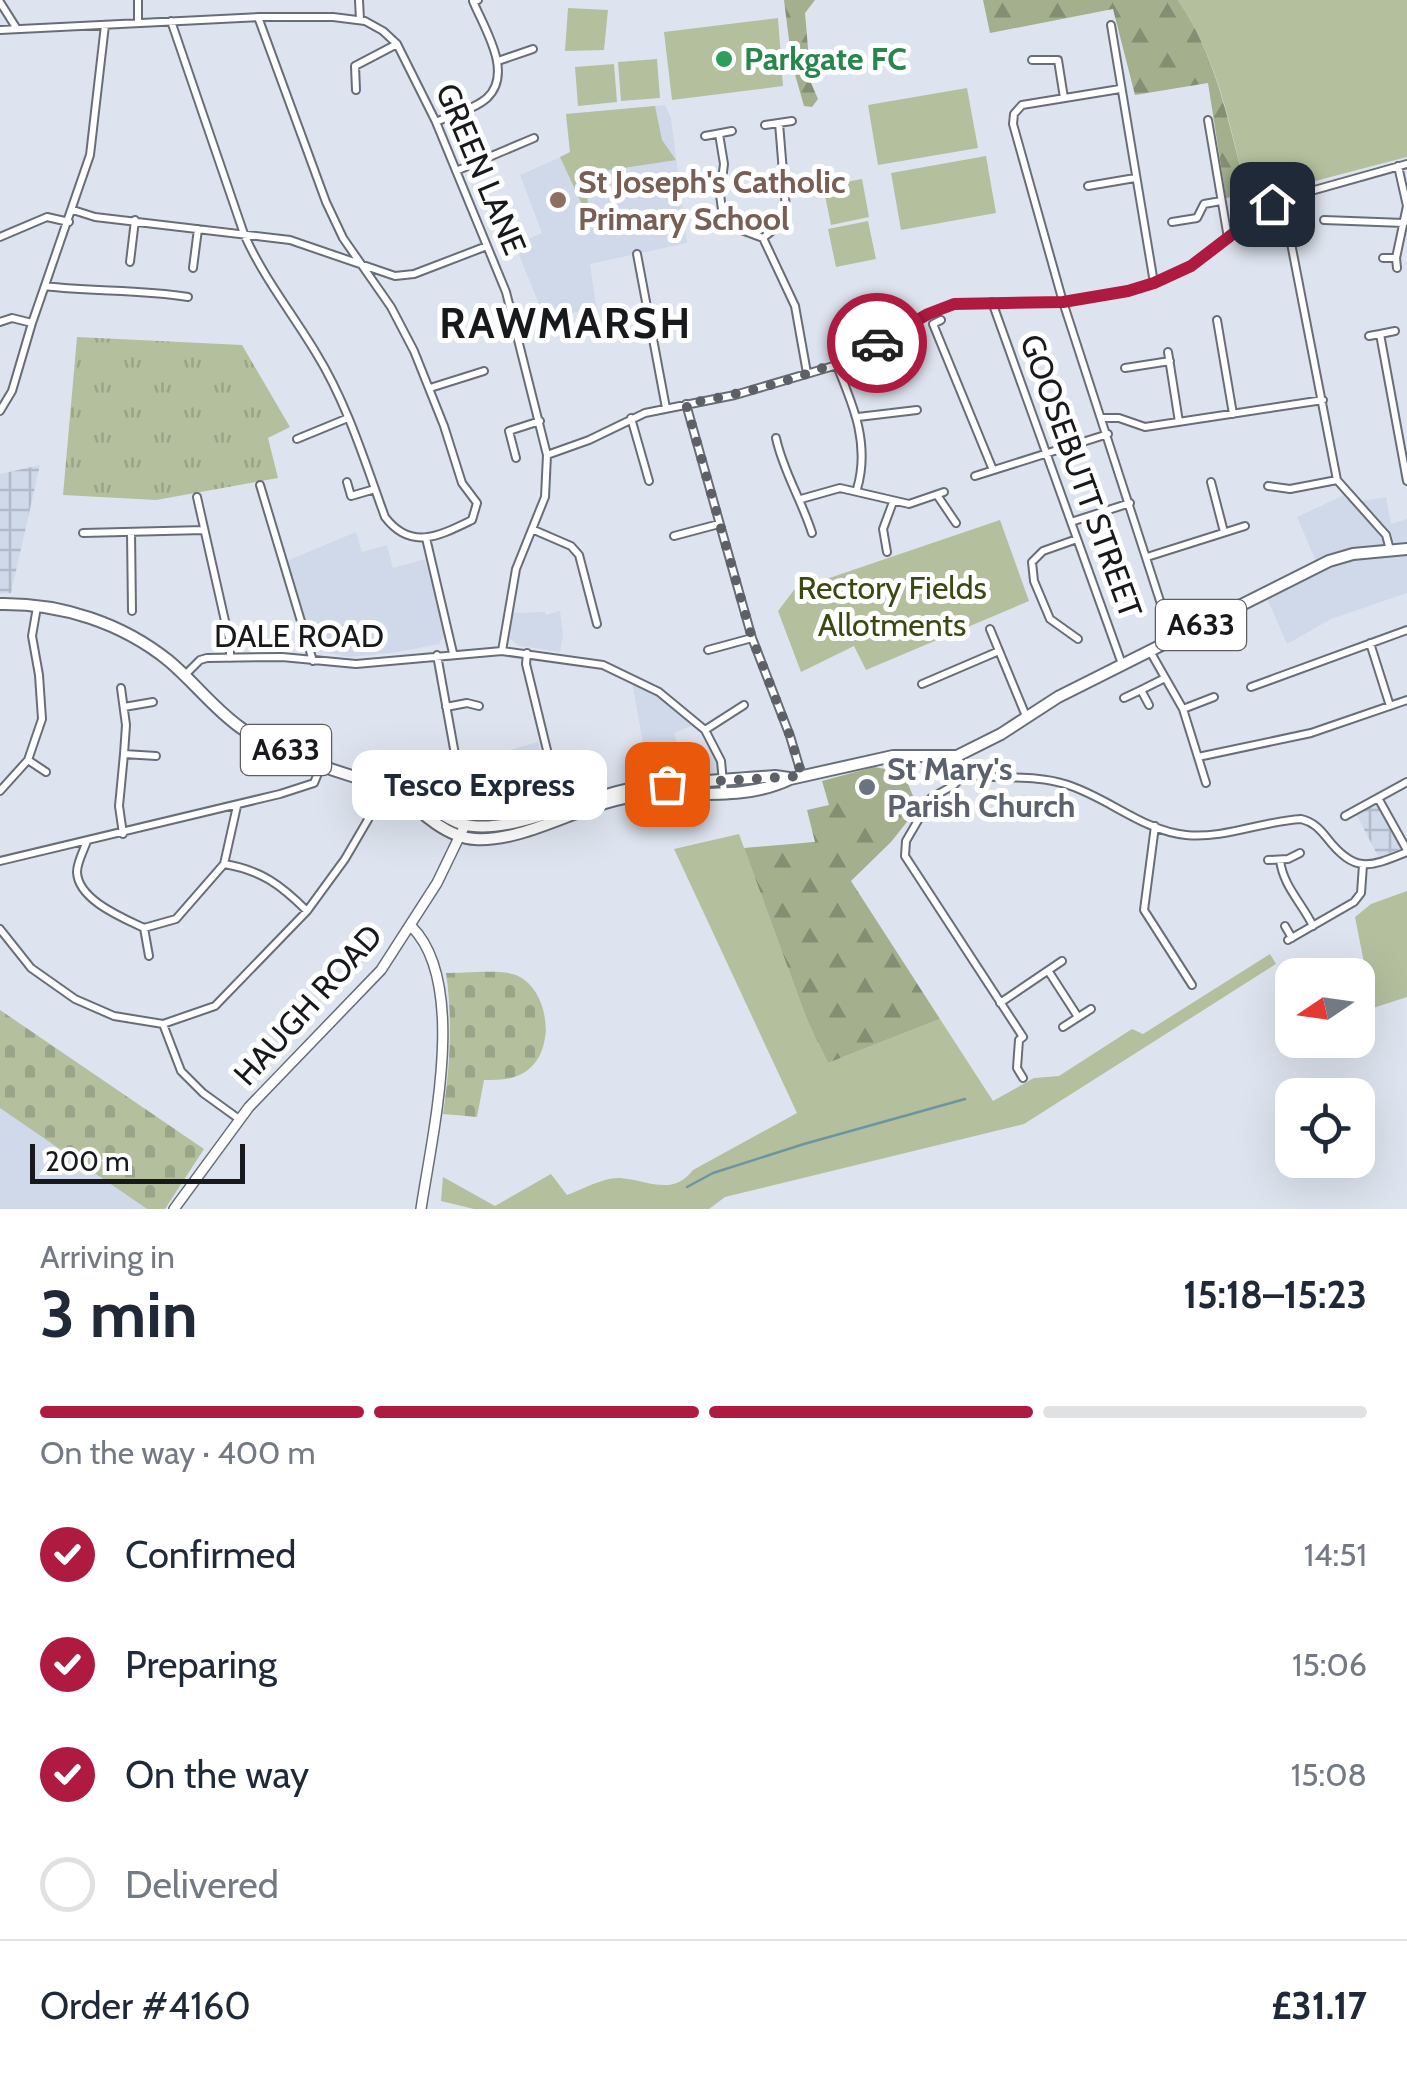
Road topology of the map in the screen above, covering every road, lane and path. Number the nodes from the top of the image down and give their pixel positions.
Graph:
1 (138, 0) edge
2 (359, 0) edge
3 (478, 0) edge
4 (0, 2) edge
5 (258, 17) junction
6 (360, 20) junction
7 (171, 21) junction
8 (138, 23) junction
9 (106, 25) junction
10 (1112, 25) dead end
11 (17, 29) junction
12 (0, 30) edge
13 (397, 44) junction
14 (532, 49) dead end
15 (498, 60) junction
16 (1032, 60) dead end
17 (1120, 89) junction
18 (356, 90) dead end
19 (1064, 98) junction
20 (1208, 120) dead end
21 (792, 121) dead end
22 (436, 122) junction
23 (779, 123) junction
24 (765, 126) dead end
25 (732, 131) dead end
26 (719, 134) junction
27 (705, 136) dead end
28 (534, 138) dead end
29 (1402, 165) edge
30 (456, 171) junction
31 (1135, 178) junction
32 (1088, 186) dead end
33 (1221, 202) junction
34 (1407, 206) edge
35 (72, 210) junction
36 (135, 220) junction
37 (1324, 220) dead end
38 (69, 222) junction
39 (1172, 222) dead end
40 (1404, 223) junction
41 (198, 228) junction
42 (244, 234) junction
43 (0, 236) edge
44 (763, 238) junction
45 (1290, 238) dead end
46 (1228, 240) junction
47 (487, 246) junction
48 (637, 254) dead end
49 (1383, 258) dead end
50 (1396, 258) junction
51 (130, 262) dead end
52 (193, 268) dead end
53 (364, 268) junction
54 (1397, 268) dead end
55 (1154, 283) junction
56 (44, 286) junction
57 (188, 297) dead end
58 (992, 302) junction
59 (1063, 302) junction
60 (942, 320) dead end
61 (1217, 320) dead end
62 (0, 322) edge
63 (32, 323) junction
64 (1395, 331) dead end
65 (1380, 334) junction
66 (1369, 336) dead end
67 (837, 365) junction
68 (1126, 368) dead end
69 (484, 371) dead end
70 (806, 373) junction
71 (430, 388) junction
72 (1323, 400) junction
73 (686, 404) junction
74 (666, 408) junction
75 (917, 410) dead end
76 (0, 411) edge
77 (1234, 414) junction
78 (858, 417) junction
79 (348, 418) junction
80 (631, 418) junction
81 (1103, 418) junction
82 (540, 421) junction
83 (1180, 422) junction
84 (1407, 425) edge
85 (1398, 426) junction
86 (1108, 434) junction
87 (776, 438) dead end
88 (297, 440) dead end
89 (1046, 454) junction
90 (547, 455) junction
91 (516, 458) dead end
92 (992, 470) junction
93 (974, 476) dead end
94 (1337, 480) junction
95 (649, 481) dead end
96 (1407, 481) edge
97 (347, 482) dead end
98 (1211, 482) dead end
99 (260, 485) dead end
100 (1268, 486) dead end
101 (857, 489) junction
102 (374, 490) junction
103 (197, 497) dead end
104 (802, 499) junction
105 (893, 502) junction
106 (1130, 503) junction
107 (956, 522) dead end
108 (1071, 522) junction
109 (719, 524) junction
110 (1245, 526) dead end
111 (204, 530) junction
112 (534, 530) junction
113 (131, 532) junction
114 (1224, 532) junction
115 (83, 534) dead end
116 (812, 534) dead end
117 (674, 536) dead end
118 (426, 538) junction
119 (1077, 539) junction
120 (1407, 549) edge
121 (1386, 550) junction
122 (887, 552) dead end
123 (1148, 556) junction
124 (0, 604) edge
125 (37, 606) junction
126 (132, 611) dead end
127 (597, 624) dead end
128 (990, 630) dead end
129 (1407, 630) edge
130 (752, 638) junction
131 (1078, 639) dead end
132 (1173, 641) junction
133 (1370, 643) junction
134 (502, 650) junction
135 (708, 650) dead end
136 (998, 652) junction
137 (453, 653) junction
138 (527, 653) junction
139 (1150, 653) junction
140 (436, 655) junction
141 (230, 658) junction
142 (313, 661) junction
143 (1122, 666) junction
144 (184, 676) junction
145 (1164, 678) junction
146 (922, 684) dead end
147 (1252, 687) dead end
148 (122, 688) dead end
149 (1141, 690) junction
150 (1208, 696) dead end
151 (1124, 698) dead end
152 (1407, 700) edge
153 (153, 702) dead end
154 (744, 705) dead end
155 (1149, 705) dead end
156 (479, 706) dead end
157 (1390, 706) junction
158 (124, 707) junction
159 (446, 707) junction
160 (1183, 709) junction
161 (1026, 716) junction
162 (704, 730) junction
163 (124, 754) junction
164 (156, 756) dead end
165 (958, 756) junction
166 (1198, 757) junction
167 (28, 760) junction
168 (322, 765) junction
169 (458, 771) dead end
170 (46, 772) dead end
171 (966, 774) junction
172 (796, 778) junction
173 (723, 780) junction
174 (1407, 782) edge
175 (1206, 783) dead end
176 (556, 787) dead end
177 (0, 792) edge
178 (724, 793) junction
179 (1378, 798) junction
180 (237, 806) junction
181 (373, 811) dead end
182 (1344, 816) dead end
183 (1156, 826) junction
184 (463, 831) junction
185 (124, 834) junction
186 (87, 840) junction
187 (1407, 851) edge
188 (1300, 853) dead end
189 (1268, 860) dead end
190 (1280, 860) junction
191 (0, 862) edge
192 (224, 864) junction
193 (1363, 865) junction
194 (307, 910) junction
195 (411, 926) junction
196 (1285, 926) dead end
197 (1313, 926) junction
198 (144, 928) junction
199 (0, 929) edge
200 (149, 956) dead end
201 (1062, 962) dead end
202 (1049, 971) junction
203 (1192, 985) dead end
204 (1000, 1003) junction
205 (1091, 1009) dead end
206 (1078, 1017) junction
207 (162, 1024) junction
208 (1063, 1027) dead end
209 (1023, 1078) dead end
210 (239, 1119) junction
211 (174, 1209) edge
212 (422, 1209) edge

1 - 8 street
2 - 6 street
3 - 15 street
4 - 11 street
5 - 6 street
5 - 7 street
5 - 53 street
6 - 13 street
7 - 8 street
7 - 42 street
8 - 9 street
9 - 11 street
9 - 35 street
10 - 17 street
11 - 12 street
13 - 18 street
13 - 22 street, GREEN LANE
14 - 15 street
15 - 22 street
16 - 19 street
17 - 19 street
17 - 31 street
19 - 59 street
20 - 33 street
21 - 23 street
22 - 30 street, GREEN LANE
23 - 24 street
23 - 44 street
25 - 26 street
26 - 27 street
26 - 44 street
28 - 30 street
29 - 34 street
29 - 46 street
30 - 47 street, GREEN LANE
31 - 32 street
31 - 55 street
33 - 39 street
33 - 46 street
34 - 40 street
35 - 36 street
35 - 38 street
36 - 41 street
36 - 51 street
37 - 40 street
38 - 43 street
38 - 56 street
40 - 50 street
41 - 42 street
41 - 52 street
42 - 53 street
42 - 79 street
44 - 70 street
45 - 72 street
46 - 55 street
47 - 53 street
47 - 82 street, GREEN LANE
48 - 74 street
49 - 50 street
50 - 54 street
53 - 71 street
55 - 59 street
56 - 57 street
56 - 63 street
58 - 59 street
58 - 67 street
58 - 89 street, GOOSEBUTT STREET
59 - 81 street
60 - 92 street
61 - 77 street
62 - 63 street
63 - 76 street
64 - 65 street
65 - 66 street
65 - 85 street
67 - 70 street
67 - 78 street
68 - 83 street
69 - 71 street
70 - 73 street
71 - 118 street
72 - 77 street
72 - 94 street
73 - 74 street
73 - 109 street
74 - 80 street
75 - 78 street
77 - 83 street
78 - 101 street
79 - 88 street
79 - 102 street
80 - 90 street
80 - 95 street
81 - 83 street
81 - 86 street
82 - 90 street, GREEN LANE
82 - 91 street
84 - 85 street
85 - 96 street
86 - 89 street
86 - 106 street
87 - 104 street
89 - 92 street
89 - 108 street, GOOSEBUTT STREET
90 - 112 street, GREEN LANE
92 - 93 street
94 - 100 street
94 - 121 street
97 - 102 street
98 - 114 street
99 - 142 street
101 - 104 street
101 - 105 street
102 - 118 street
103 - 111 street
104 - 116 street
105 - 107 street
105 - 122 street
106 - 108 street
106 - 123 street
108 - 119 street, GOOSEBUTT STREET
109 - 117 street
109 - 130 street
110 - 114 street
111 - 113 street
111 - 141 street
112 - 127 street
112 - 134 street, GREEN LANE
113 - 115 street
113 - 126 street
114 - 123 street
118 - 137 street
119 - 131 street
119 - 143 street, GOOSEBUTT STREET
120 - 121 main road, A633
121 - 132 main road, A633
123 - 132 street
124 - 125 main road, DALE ROAD / A633
125 - 144 main road, DALE ROAD / A633
125 - 167 street
128 - 136 street
129 - 133 street
130 - 135 street
130 - 172 street
132 - 139 main road, A633
133 - 147 street
133 - 157 street
134 - 137 street, DALE ROAD
134 - 138 street, DALE ROAD
136 - 146 street
136 - 161 street
137 - 140 street, DALE ROAD
138 - 162 street, DALE ROAD
138 - 176 street
139 - 143 main road, A633
139 - 145 street
140 - 142 street, DALE ROAD
140 - 159 street
141 - 142 street, DALE ROAD
141 - 144 street, DALE ROAD
143 - 161 main road, A633
144 - 168 main road, A633
145 - 149 street
145 - 160 street
148 - 158 street
149 - 151 street
149 - 155 street
150 - 160 street
152 - 157 street
153 - 158 street
154 - 162 street
156 - 159 street
157 - 166 street
158 - 163 street
159 - 169 street
160 - 166 street
161 - 165 main road, A633
162 - 173 street
163 - 164 street
163 - 185 street
165 - 171 street
165 - 172 main road
166 - 175 street
167 - 170 street
167 - 177 street
168 - 180 street
168 - 184 main road, A633
171 - 183 street
171 - 204 street
172 - 173 main road
172 - 178 main road
173 - 178 street
173 - 184 main road
174 - 179 street
178 - 184 main road
179 - 182 street
179 - 187 street
180 - 185 street
180 - 192 street
181 - 194 street
183 - 193 street
183 - 203 street
184 - 195 street, HAUGH ROAD
185 - 186 street
186 - 191 street
186 - 198 street
187 - 193 street
188 - 190 street
189 - 190 street
190 - 197 street
192 - 194 street
192 - 198 street
193 - 197 street
194 - 207 street
195 - 210 street, HAUGH ROAD
195 - 212 street
196 - 197 street
198 - 200 street
199 - 207 street
201 - 202 street
202 - 204 street
202 - 206 street
204 - 209 street
205 - 206 street
206 - 208 street
207 - 210 street
210 - 211 street, HAUGH ROAD

